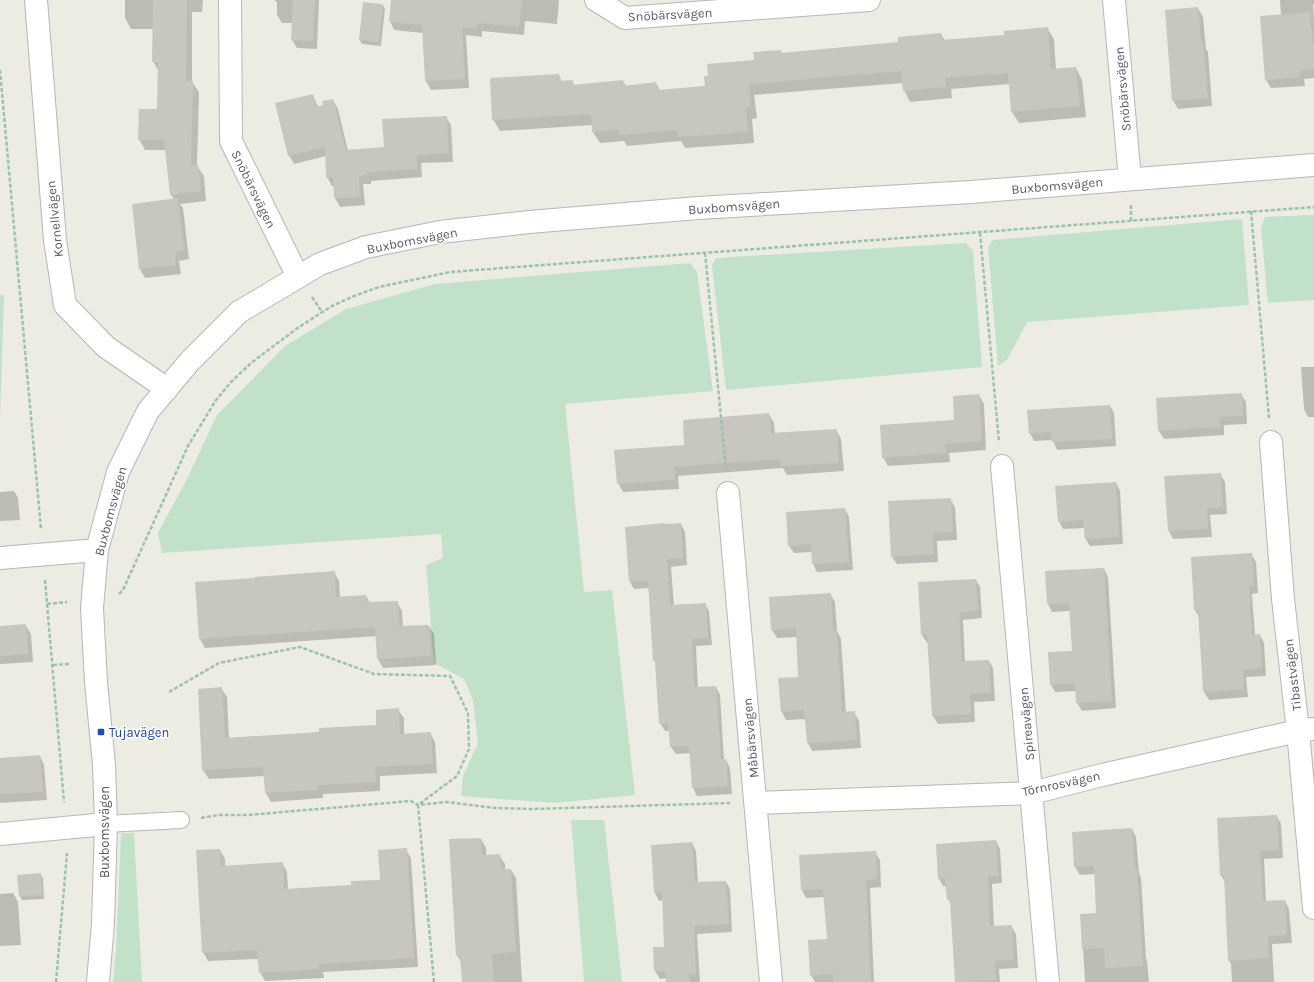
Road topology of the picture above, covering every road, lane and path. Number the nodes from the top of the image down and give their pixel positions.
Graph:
1 (36, 0) edge
2 (230, 0) edge
3 (596, 0) edge
4 (869, 0) edge
5 (1114, 0) edge
6 (0, 70) edge
7 (1314, 165) edge
8 (1130, 179) junction
9 (1314, 207) edge
10 (1251, 211) junction
11 (980, 233) junction
12 (705, 253) junction
13 (298, 277) junction
14 (167, 389) junction
15 (1271, 442) joint
16 (1002, 466) joint
17 (728, 493) joint
18 (97, 550) junction
19 (43, 554) junction
20 (0, 558) edge
21 (93, 599) junction
22 (47, 604) junction
23 (73, 664) dead end
24 (53, 666) junction
25 (169, 692) dead end
26 (1306, 730) edge
27 (1032, 792) junction
28 (756, 803) junction
29 (418, 805) junction
30 (65, 809) dead end
31 (181, 820) joint
32 (106, 824) junction
33 (0, 834) edge
34 (68, 848) dead end
35 (1314, 908) edge
36 (56, 982) edge
37 (98, 982) edge
38 (434, 982) edge
39 (772, 982) edge
40 (1048, 982) edge

1 - 14 street, Kornellvägen
2 - 13 street, Snöbärsvägen
3 - 4 street, Snöbärsvägen
5 - 8 street, Snöbärsvägen
6 - 19 path
7 - 8 street, Buxbomsvägen
8 - 13 street, Buxbomsvägen
9 - 10 path
10 - 11 path
10 - 15 path
11 - 12 path
11 - 16 path
12 - 17 path
12 - 21 path
13 - 14 street, Buxbomsvägen
14 - 18 street, Buxbomsvägen
15 - 26 street, Tibastvägen
16 - 27 street, Spireavägen
17 - 28 street, Måbärsvägen
18 - 19 street
18 - 21 street, Buxbomsvägen
19 - 20 street
19 - 22 path
21 - 22 path
21 - 32 street, Buxbomsvägen
22 - 24 path
23 - 24 path
24 - 30 path
25 - 29 path
26 - 27 street, Törnrosvägen
26 - 35 street, Tibastvägen
27 - 28 street, Törnrosvägen
27 - 40 street, Spireavägen
28 - 29 path
28 - 39 street, Måbärsvägen
29 - 31 path
29 - 38 path
31 - 32 lane
32 - 33 street
32 - 37 street, Buxbomsvägen
34 - 36 path

